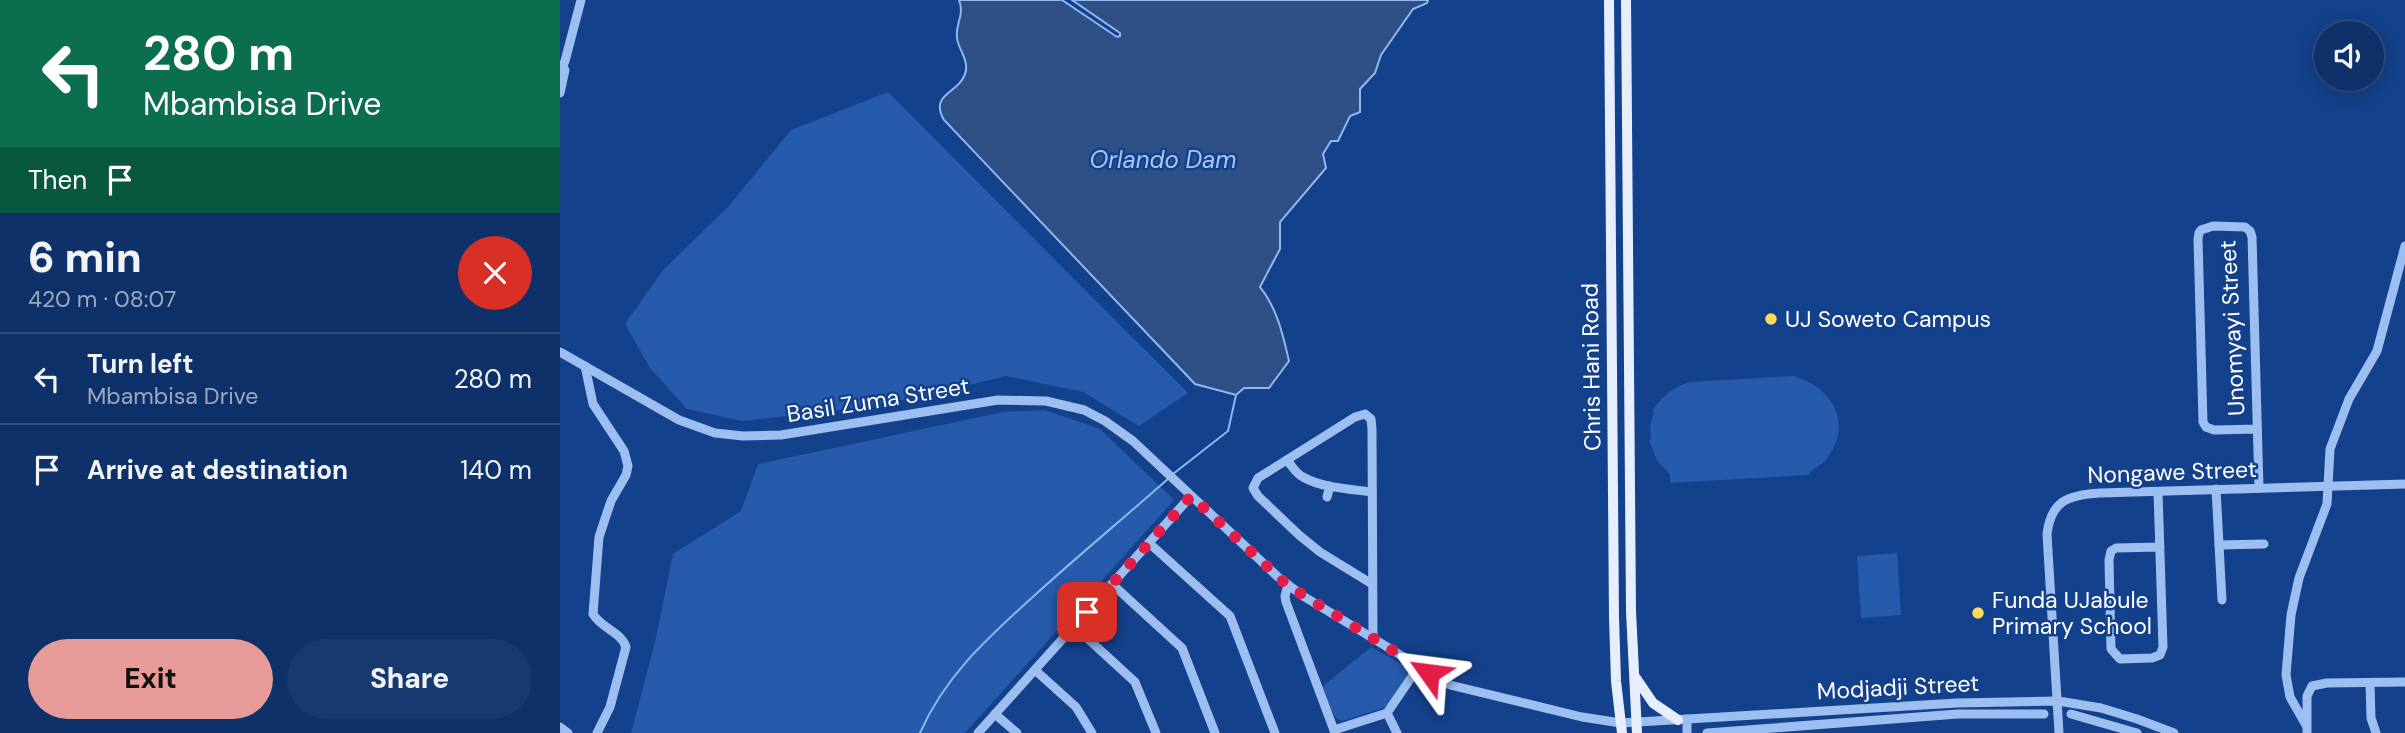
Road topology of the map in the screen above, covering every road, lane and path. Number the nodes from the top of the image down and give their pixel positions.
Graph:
1 (580, 0) edge
2 (1609, 0) edge
3 (1626, 0) edge
4 (565, 61) junction
5 (560, 73) edge
6 (560, 93) edge
7 (2405, 246) edge
8 (560, 352) edge
9 (585, 366) junction
10 (2257, 429) junction
11 (1287, 460) junction
12 (2405, 484) edge
13 (1330, 486) junction
14 (2329, 487) junction
15 (2259, 488) junction
16 (2217, 489) junction
17 (1372, 492) junction
18 (2158, 492) junction
19 (1191, 496) junction
20 (1327, 497) dead end
21 (1149, 543) junction
22 (2264, 544) dead end
23 (2219, 545) junction
24 (2160, 547) junction
25 (1112, 584) junction
26 (1372, 584) junction
27 (1287, 585) junction
28 (2222, 600) dead end
29 (1074, 626) junction
30 (1373, 638) junction
31 (1419, 666) junction
32 (1632, 668) junction
33 (1035, 670) junction
34 (2405, 682) edge
35 (2370, 683) junction
36 (2057, 701) junction
37 (1957, 703) junction
38 (1387, 713) junction
39 (995, 714) junction
40 (1958, 714) junction
41 (2044, 714) dead end
42 (2071, 714) dead end
43 (2122, 714) junction
44 (1682, 720) junction
45 (2118, 726) junction
46 (560, 727) edge
47 (1621, 728) edge
48 (1636, 728) edge
49 (2306, 729) edge
50 (1335, 732) edge
51 (568, 733) edge
52 (597, 733) edge
53 (978, 733) edge
54 (1017, 733) edge
55 (1092, 733) edge
56 (1156, 733) edge
57 (1215, 733) edge
58 (1275, 733) edge
59 (1397, 733) edge
60 (1688, 733) edge
61 (1707, 733) edge
62 (2059, 733) edge
63 (2137, 733) edge
64 (2174, 733) edge
65 (2376, 733) edge

1 - 4 street
2 - 47 main road, Chris Hani Road
3 - 32 main road, Chris Hani Road
4 - 5 street
4 - 6 street
7 - 14 street
8 - 9 street, Basil Zuma Street
9 - 19 street, Basil Zuma Street
9 - 52 street
10 - 10 street, Unomyayi Street
10 - 15 street, Unomyayi Street
11 - 13 street
11 - 17 street
11 - 26 street
12 - 14 street, Nongawe Street
13 - 17 street
13 - 20 street
14 - 15 street, Nongawe Street
14 - 49 street
15 - 16 street, Nongawe Street
16 - 18 street, Nongawe Street
16 - 23 street
17 - 26 street
18 - 24 street
18 - 36 street, Nongawe Street
19 - 21 street
19 - 27 street, Basil Zuma Street
21 - 25 street
21 - 58 street
22 - 23 street
23 - 28 street
24 - 24 street
25 - 29 street
25 - 57 street
26 - 30 street
27 - 30 street, Basil Zuma Street
27 - 50 street
29 - 33 street
29 - 56 street
30 - 31 street, Modjadji Street
31 - 38 street
31 - 47 street, Modjadji Street
32 - 44 main road
32 - 48 main road, Chris Hani Road
33 - 39 street
33 - 55 street
34 - 35 street
35 - 49 street
35 - 65 street
36 - 37 street, Modjadji Street
36 - 43 street, Modjadji Street
36 - 62 street
37 - 40 street
37 - 44 street, Modjadji Street
38 - 50 street
38 - 59 street
39 - 53 street
39 - 54 street
40 - 41 street
40 - 61 street
42 - 45 street
43 - 45 street
43 - 64 street, Modjadji Street
44 - 48 street, Modjadji Street
44 - 60 street
45 - 63 street
46 - 51 street
47 - 48 street, Modjadji Street

